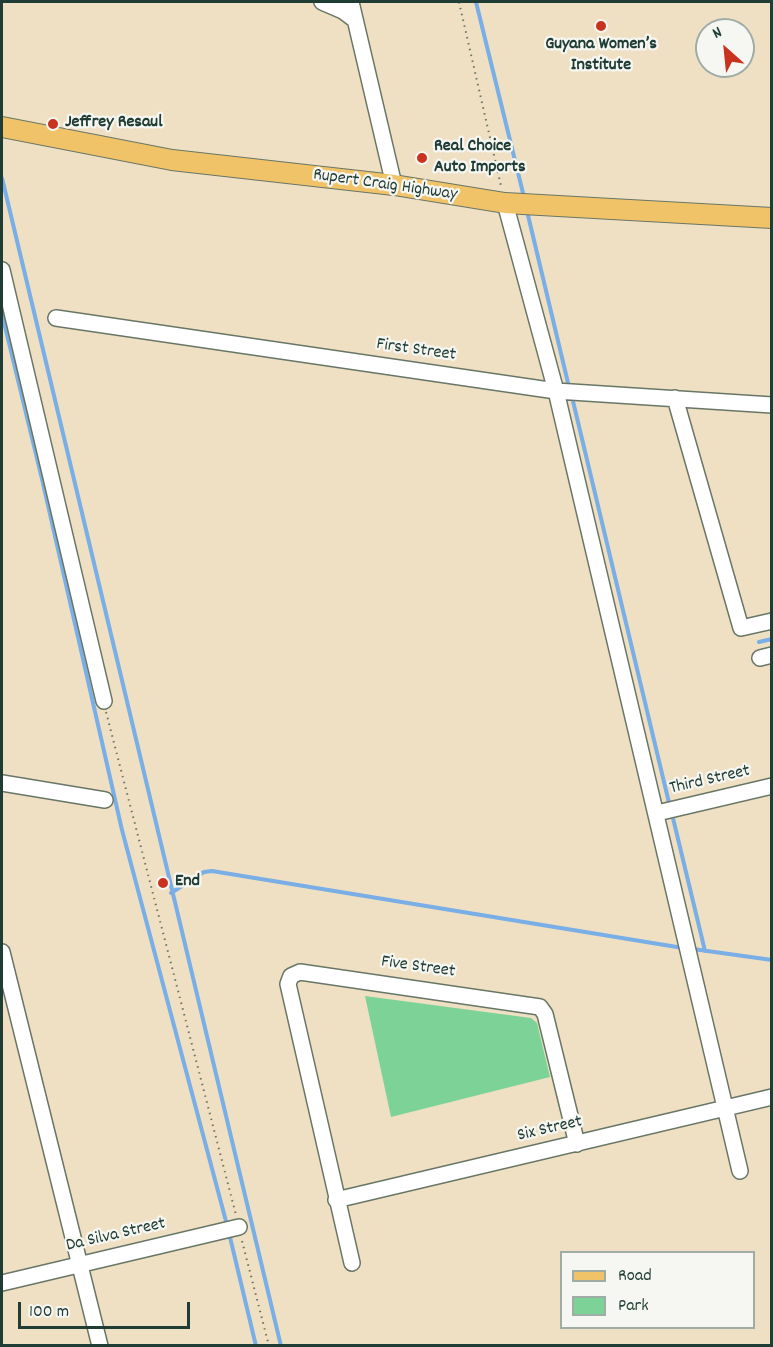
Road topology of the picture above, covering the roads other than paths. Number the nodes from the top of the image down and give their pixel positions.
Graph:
1 (322, 2) edge
2 (351, 2) edge
3 (356, 20) junction
4 (2, 127) edge
5 (394, 185) junction
6 (505, 203) junction
7 (771, 218) edge
8 (2, 270) edge
9 (56, 318) dead end
10 (555, 391) junction
11 (675, 398) junction
12 (771, 405) edge
13 (771, 621) edge
14 (104, 701) road end
15 (2, 783) edge
16 (771, 786) edge
17 (105, 800) dead end
18 (657, 813) junction
19 (2, 952) edge
20 (771, 1097) edge
21 (724, 1108) junction
22 (577, 1144) junction
23 (740, 1171) dead end
24 (336, 1200) junction
25 (239, 1227) road end
26 (351, 1263) dead end
27 (80, 1264) junction
28 (2, 1283) edge
29 (100, 1346) edge

1 - 3 street
2 - 3 street
3 - 5 street
4 - 5 main road, Rupert Craig Highway
5 - 6 main road, Rupert Craig Highway
6 - 7 main road, Rupert Craig Highway
6 - 10 street
8 - 14 street
9 - 10 street, First Street
10 - 11 street, First Street
10 - 18 street
11 - 12 street, First Street
11 - 13 street
15 - 17 street
16 - 18 street, Third Street
18 - 21 street
19 - 27 street
20 - 21 street, Six Street
21 - 22 street, Six Street
21 - 23 street
22 - 24 street, Six Street
22 - 24 street, Five Street
24 - 26 street
25 - 27 street, Da Silva Street
27 - 28 street, Da Silva Street
27 - 29 street

